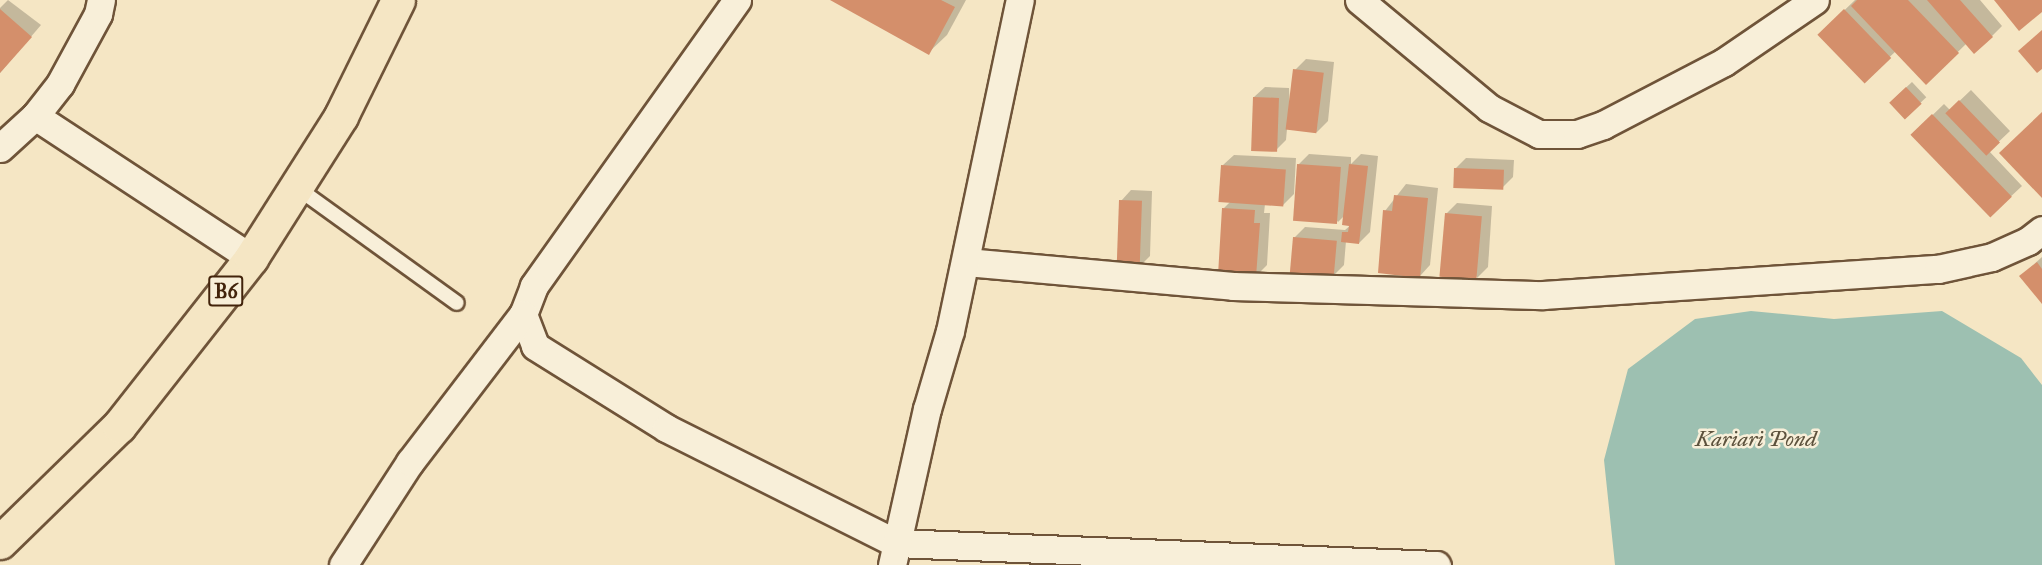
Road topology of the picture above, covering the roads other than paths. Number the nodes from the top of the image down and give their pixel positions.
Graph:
1 (101, 0) edge
2 (398, 0) edge
3 (737, 0) edge
4 (1020, 0) edge
5 (1359, 0) edge
6 (1815, 0) edge
7 (35, 116) junction
8 (0, 147) edge
9 (296, 187) junction
10 (2042, 230) edge
11 (251, 258) junction
12 (966, 262) junction
13 (457, 303) dead end
14 (523, 314) junction
15 (0, 542) edge
16 (894, 554) edge
17 (1199, 560) edge
18 (343, 565) edge
19 (1437, 565) edge

1 - 7 street
2 - 9 main road, B6
3 - 14 street
4 - 12 street
5 - 6 street
7 - 8 street
7 - 11 street
9 - 11 main road, B6
9 - 13 lane
10 - 12 street
11 - 15 main road, B6
12 - 16 street
14 - 16 street
14 - 18 street
16 - 17 street
17 - 19 street

